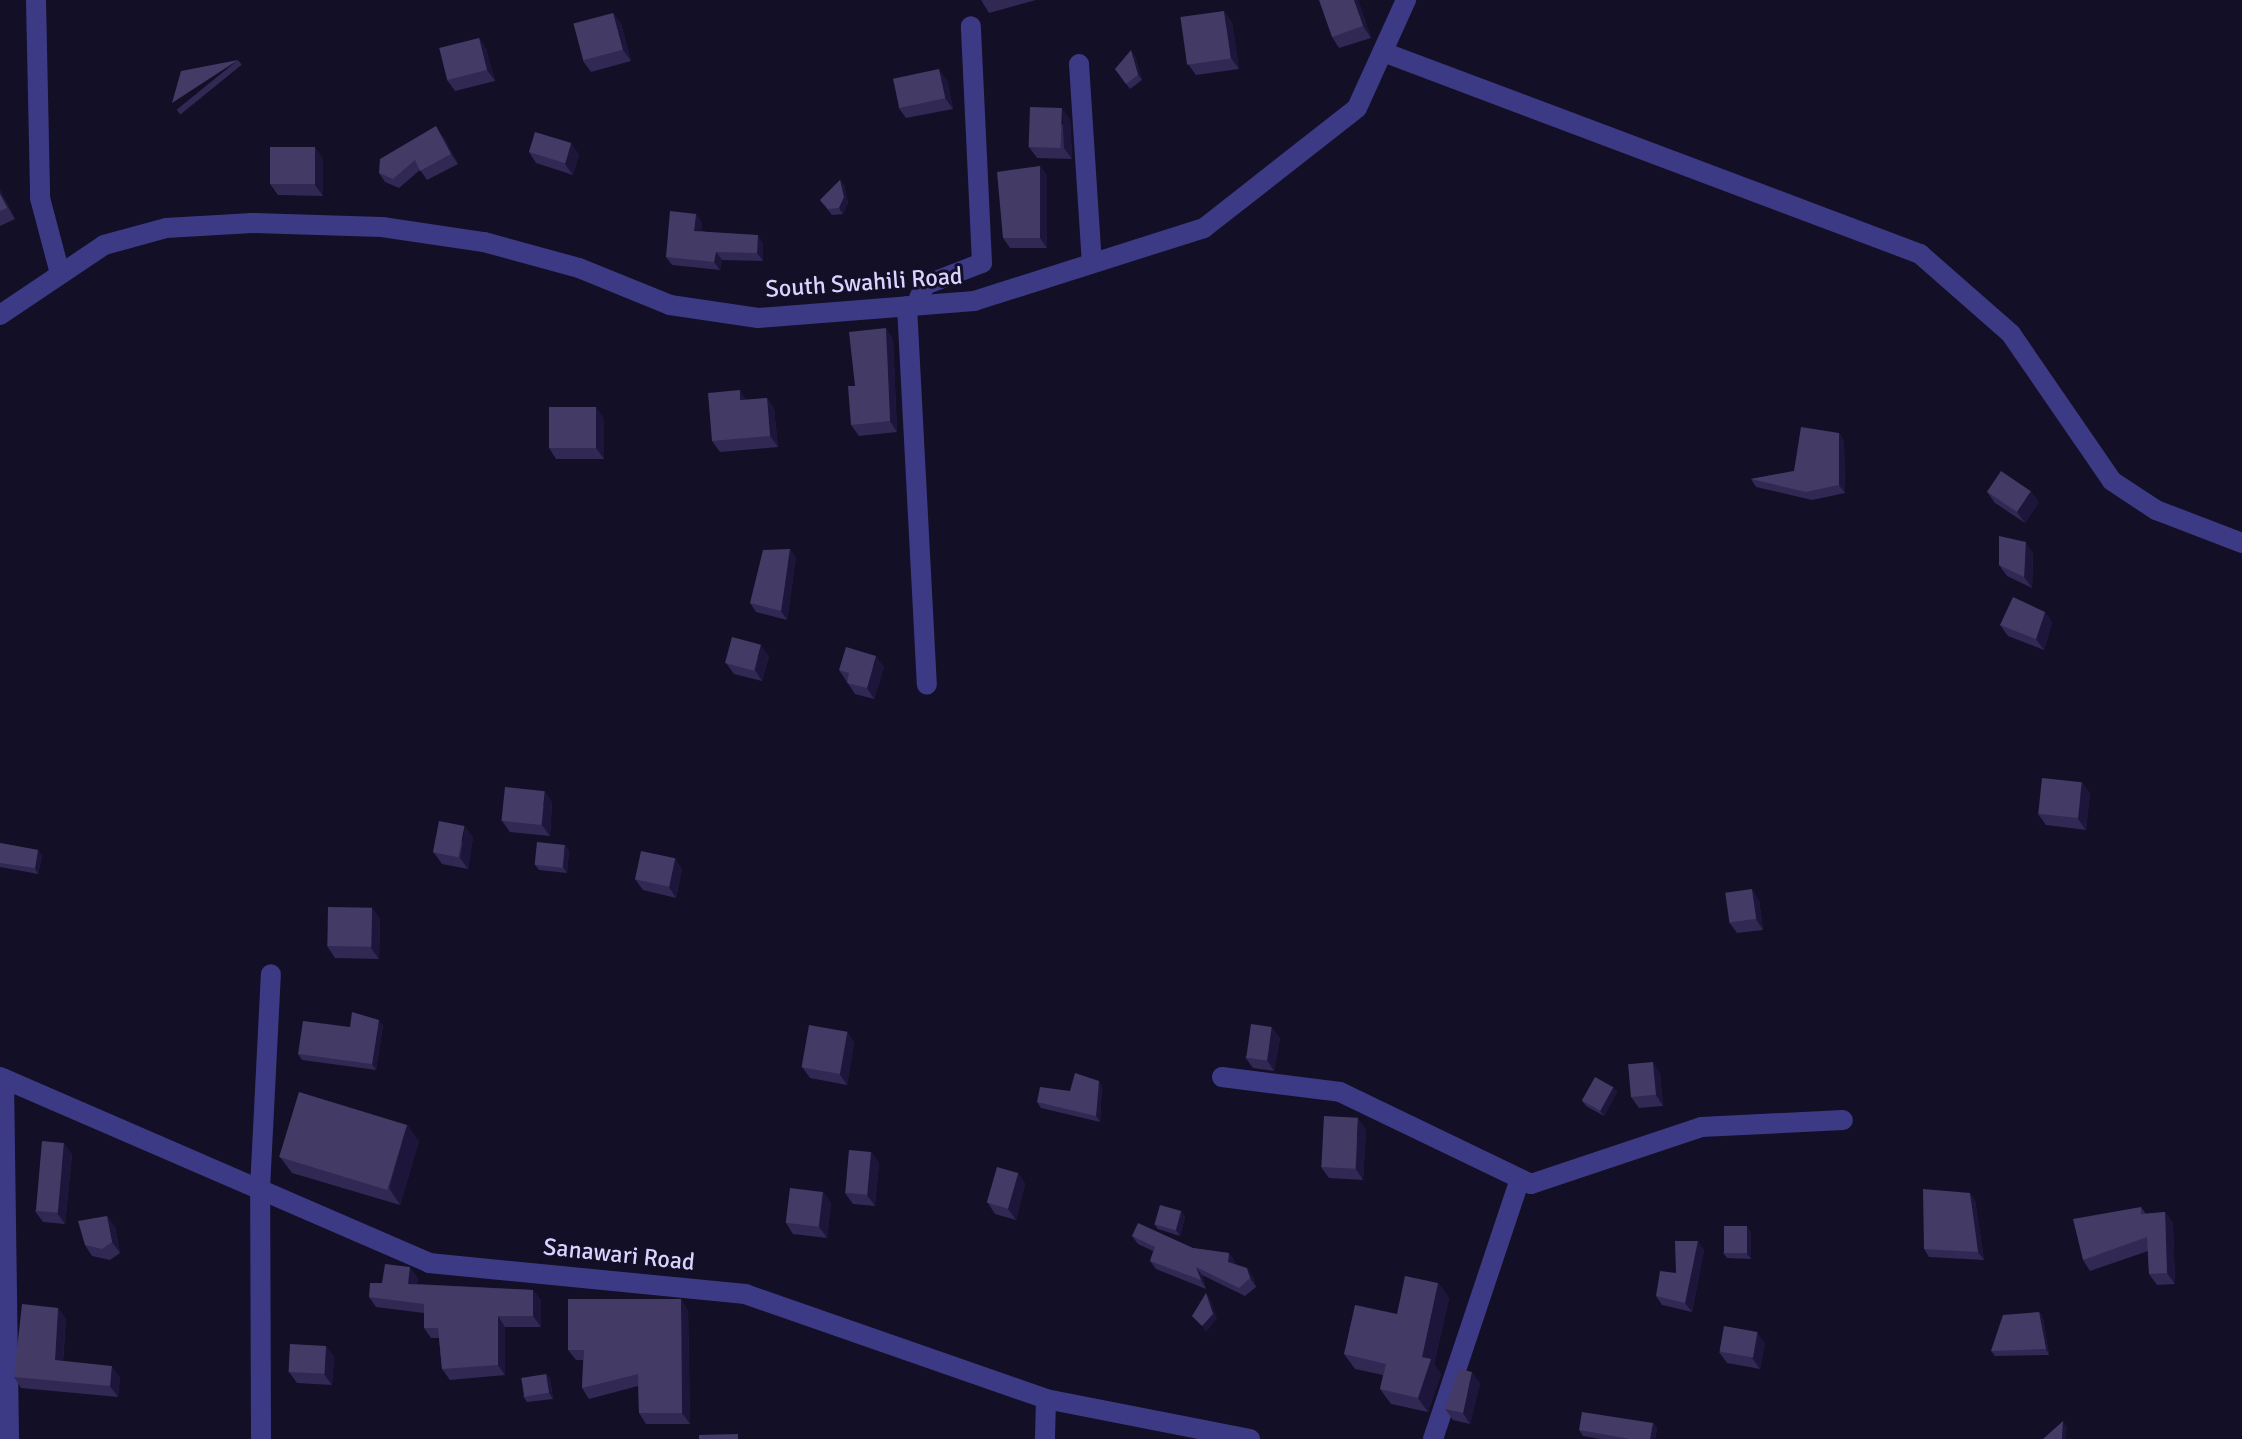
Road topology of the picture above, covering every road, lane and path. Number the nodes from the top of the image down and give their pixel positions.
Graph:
1 (36, 0) edge
2 (1406, 0) edge
3 (971, 26) dead end
4 (1383, 52) junction
5 (1079, 64) dead end
6 (1092, 263) junction
7 (59, 270) junction
8 (911, 305) junction
9 (0, 315) edge
10 (2242, 543) edge
11 (927, 684) dead end
12 (271, 974) dead end
13 (1222, 1077) dead end
14 (2, 1078) edge
15 (1843, 1120) dead end
16 (1519, 1182) junction
17 (260, 1189) junction
18 (1046, 1399) junction
19 (9, 1439) edge
20 (261, 1439) edge
21 (1045, 1439) edge
22 (1250, 1439) edge
23 (1433, 1439) edge

1 - 7 street
2 - 4 street, South Swahili Road
3 - 8 street
4 - 6 street, South Swahili Road
4 - 10 street
5 - 6 street
6 - 8 street, South Swahili Road
7 - 8 street, South Swahili Road
7 - 9 street, South Swahili Road
8 - 11 street
12 - 17 street
13 - 16 street
14 - 17 street, Sanawari Road
14 - 19 street
15 - 16 street
16 - 23 street
17 - 18 street, Sanawari Road
17 - 20 street
18 - 21 street
18 - 22 street, Sanawari Road

